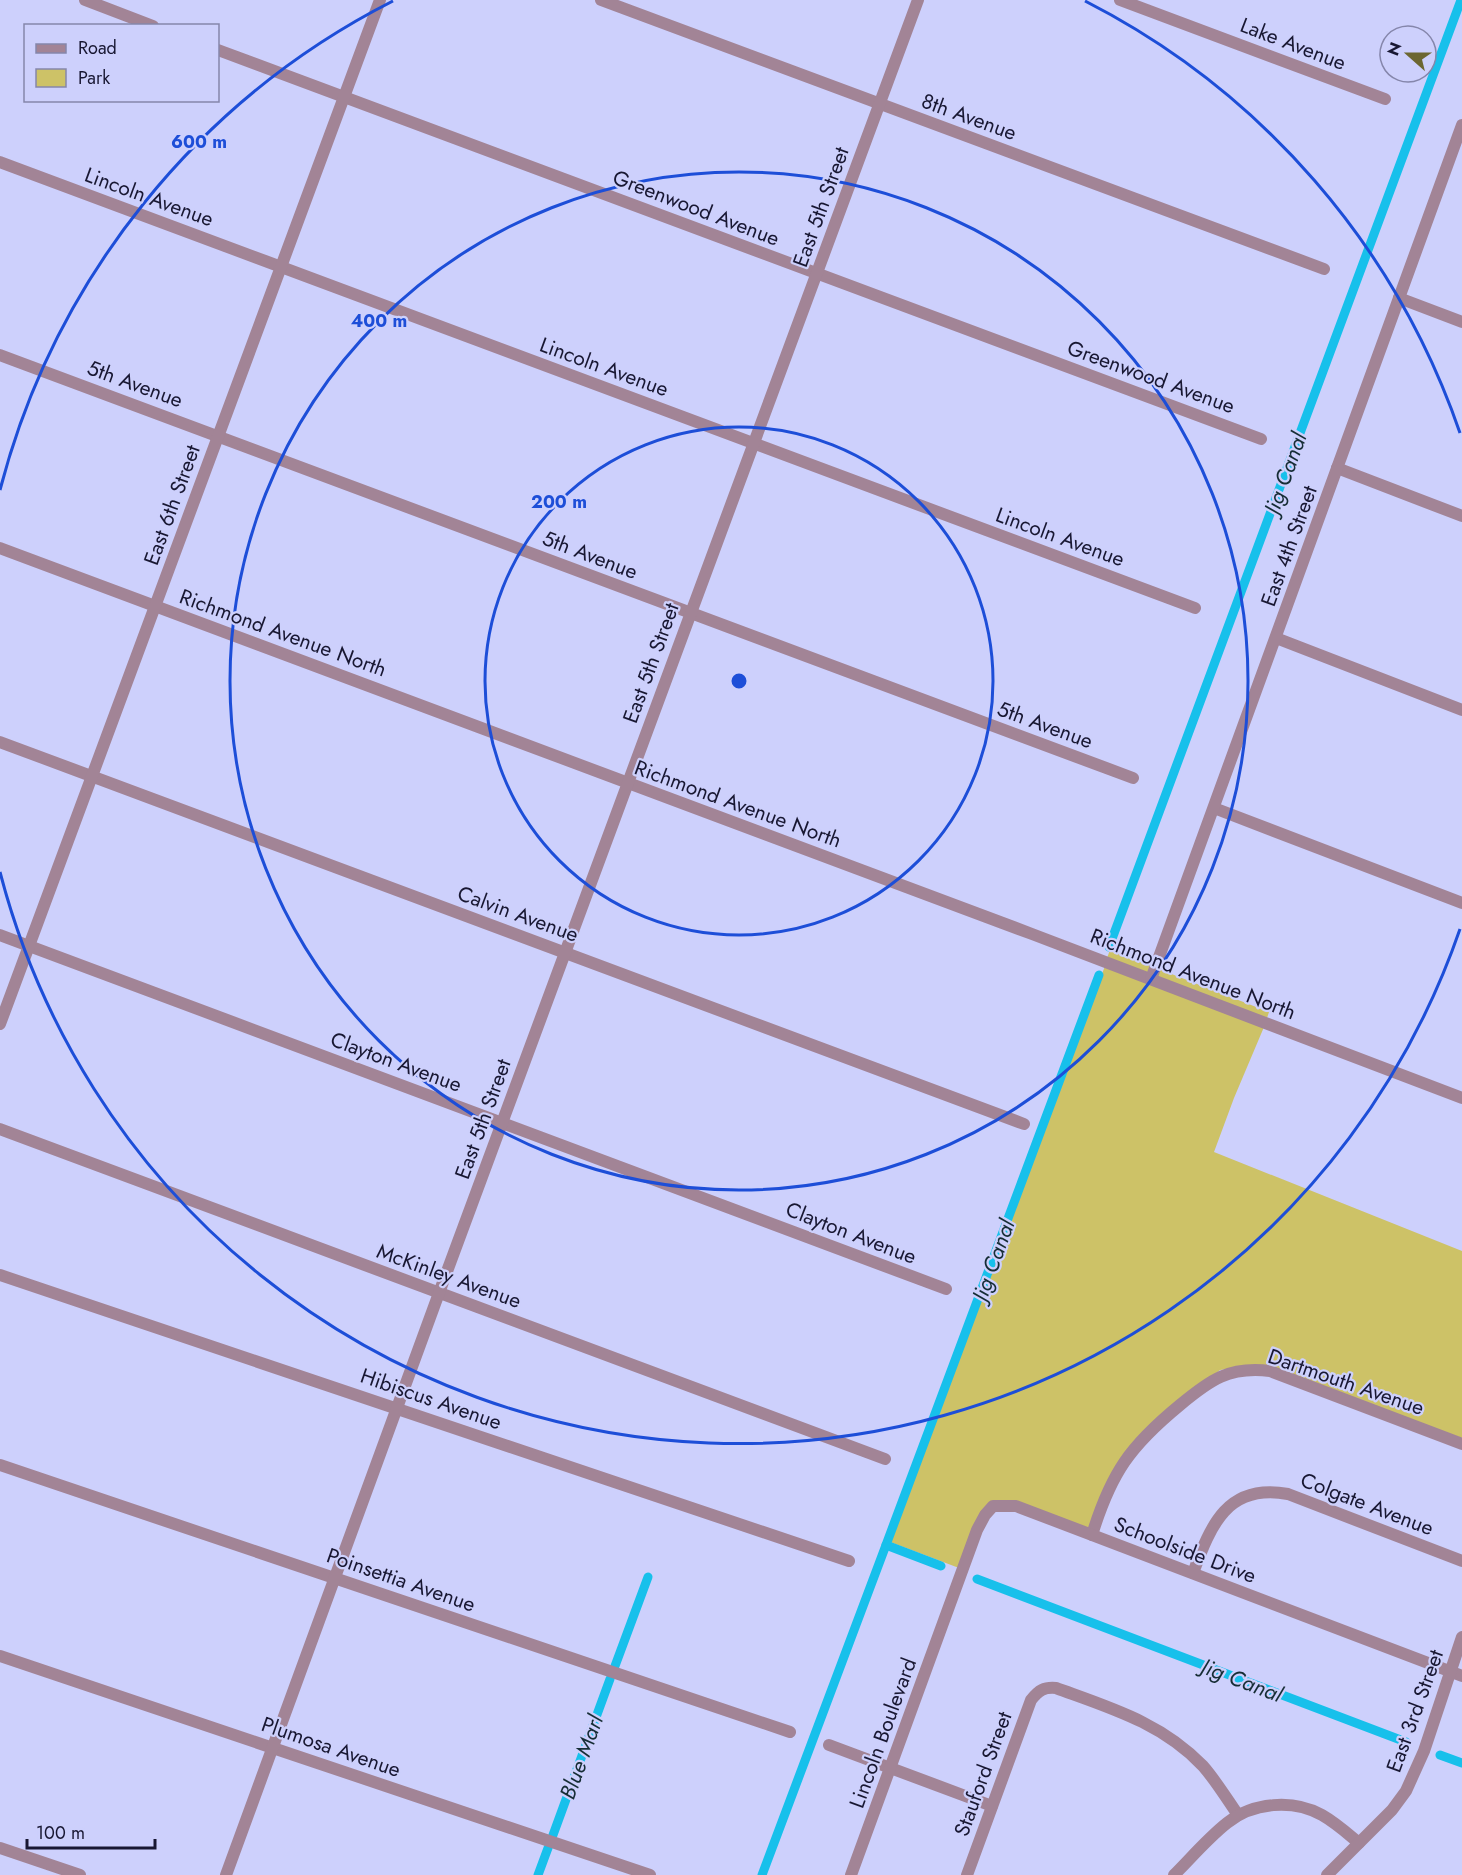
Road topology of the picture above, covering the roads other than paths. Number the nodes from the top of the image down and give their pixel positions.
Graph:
1 (85, 0) edge
2 (380, 0) edge
3 (601, 0) edge
4 (918, 0) edge
5 (1120, 0) edge
6 (148, 24) edge
7 (219, 50) edge
8 (344, 96) junction
9 (1385, 99) dead end
10 (880, 104) junction
11 (1462, 127) edge
12 (0, 162) edge
13 (281, 266) junction
14 (1324, 269) dead end
15 (817, 274) junction
16 (1399, 298) junction
17 (1462, 322) edge
18 (0, 355) edge
19 (218, 436) junction
20 (1261, 439) dead end
21 (754, 443) junction
22 (1337, 468) junction
23 (1462, 516) edge
24 (0, 548) edge
25 (155, 606) junction
26 (1195, 608) dead end
27 (690, 613) junction
28 (1276, 638) junction
29 (1462, 710) edge
30 (0, 742) edge
31 (92, 776) junction
32 (1133, 778) dead end
33 (628, 783) junction
34 (1214, 808) junction
35 (1462, 903) edge
36 (0, 935) edge
37 (29, 946) junction
38 (565, 952) junction
39 (1151, 979) junction
40 (0, 1024) edge
41 (1462, 1098) edge
42 (502, 1122) junction
43 (1023, 1124) dead end
44 (0, 1129) edge
45 (0, 1275) edge
46 (946, 1289) dead end
47 (439, 1293) junction
48 (397, 1407) junction
49 (1462, 1444) edge
50 (885, 1459) dead end
51 (0, 1465) edge
52 (1092, 1535) junction
53 (1462, 1560) edge
54 (849, 1561) dead end
55 (1193, 1574) junction
56 (334, 1578) junction
57 (950, 1603) joint
58 (1462, 1637) edge
59 (0, 1656) edge
60 (1456, 1674) edge
61 (790, 1732) dead end
62 (829, 1745) dead end
63 (272, 1748) junction
64 (891, 1768) junction
65 (992, 1806) junction
66 (1238, 1815) junction
67 (1359, 1843) junction
68 (0, 1848) edge
69 (1330, 1874) edge
70 (80, 1875) edge
71 (226, 1875) edge
72 (650, 1875) edge
73 (851, 1875) edge
74 (967, 1875) edge
75 (1174, 1875) edge

1 - 6 street
2 - 8 street, East 6th Street
3 - 10 street, 8th Avenue
4 - 10 street, East 5th Street
5 - 9 street, Lake Avenue
7 - 8 street, Greenwood Avenue
8 - 13 street, East 6th Street
8 - 15 street, Greenwood Avenue
10 - 14 street, 8th Avenue
10 - 15 street, East 5th Street
11 - 16 street, East 4th Street
12 - 13 street, Lincoln Avenue
13 - 19 street, East 6th Street
13 - 21 street, Lincoln Avenue
15 - 20 street, Greenwood Avenue
15 - 21 street, East 5th Street
16 - 17 street
16 - 22 street, East 4th Street
18 - 19 street, 5th Avenue
19 - 25 street, East 6th Street
19 - 27 street, 5th Avenue
21 - 26 street, Lincoln Avenue
21 - 27 street, East 5th Street
22 - 23 street
22 - 28 street, East 4th Street
24 - 25 street, Richmond Avenue North
25 - 31 street, East 6th Street
25 - 33 street, Richmond Avenue North
27 - 32 street, 5th Avenue
27 - 33 street, East 5th Street
28 - 29 street
28 - 34 street, East 4th Street
30 - 31 street, Calvin Avenue
31 - 37 street, East 6th Street
31 - 38 street, Calvin Avenue
33 - 38 street, East 5th Street
33 - 39 street, Richmond Avenue North
34 - 35 street
34 - 39 street, East 4th Street
36 - 37 street, Clayton Avenue
37 - 40 street, East 6th Street
37 - 42 street, Clayton Avenue
38 - 42 street, East 5th Street
38 - 43 street, Calvin Avenue
39 - 41 street, Richmond Avenue North
42 - 46 street, Clayton Avenue
42 - 47 street, East 5th Street
44 - 47 street, McKinley Avenue
45 - 48 street, Hibiscus Avenue
47 - 48 street, East 5th Street
47 - 50 street, McKinley Avenue
48 - 54 street, Hibiscus Avenue
48 - 56 street, East 5th Street
49 - 52 street, Dartmouth Avenue
51 - 56 street, Poinsettia Avenue
52 - 55 street, Schoolside Drive
52 - 57 street, Schoolside Drive
53 - 55 street, Colgate Avenue
55 - 60 street, Schoolside Drive
56 - 61 street, Poinsettia Avenue
56 - 63 street, East 5th Street
57 - 64 street, Lincoln Boulevard
58 - 60 street, East 3rd Street
59 - 63 street, Plumosa Avenue
60 - 67 street, East 3rd Street
62 - 64 street
63 - 71 street, East 5th Street
63 - 72 street, Plumosa Avenue
64 - 65 street
64 - 73 street, Lincoln Boulevard
65 - 66 street, Stauford Street
65 - 74 street, Stauford Street
66 - 67 street
66 - 75 street
67 - 69 street, East 3rd Street
68 - 70 street

